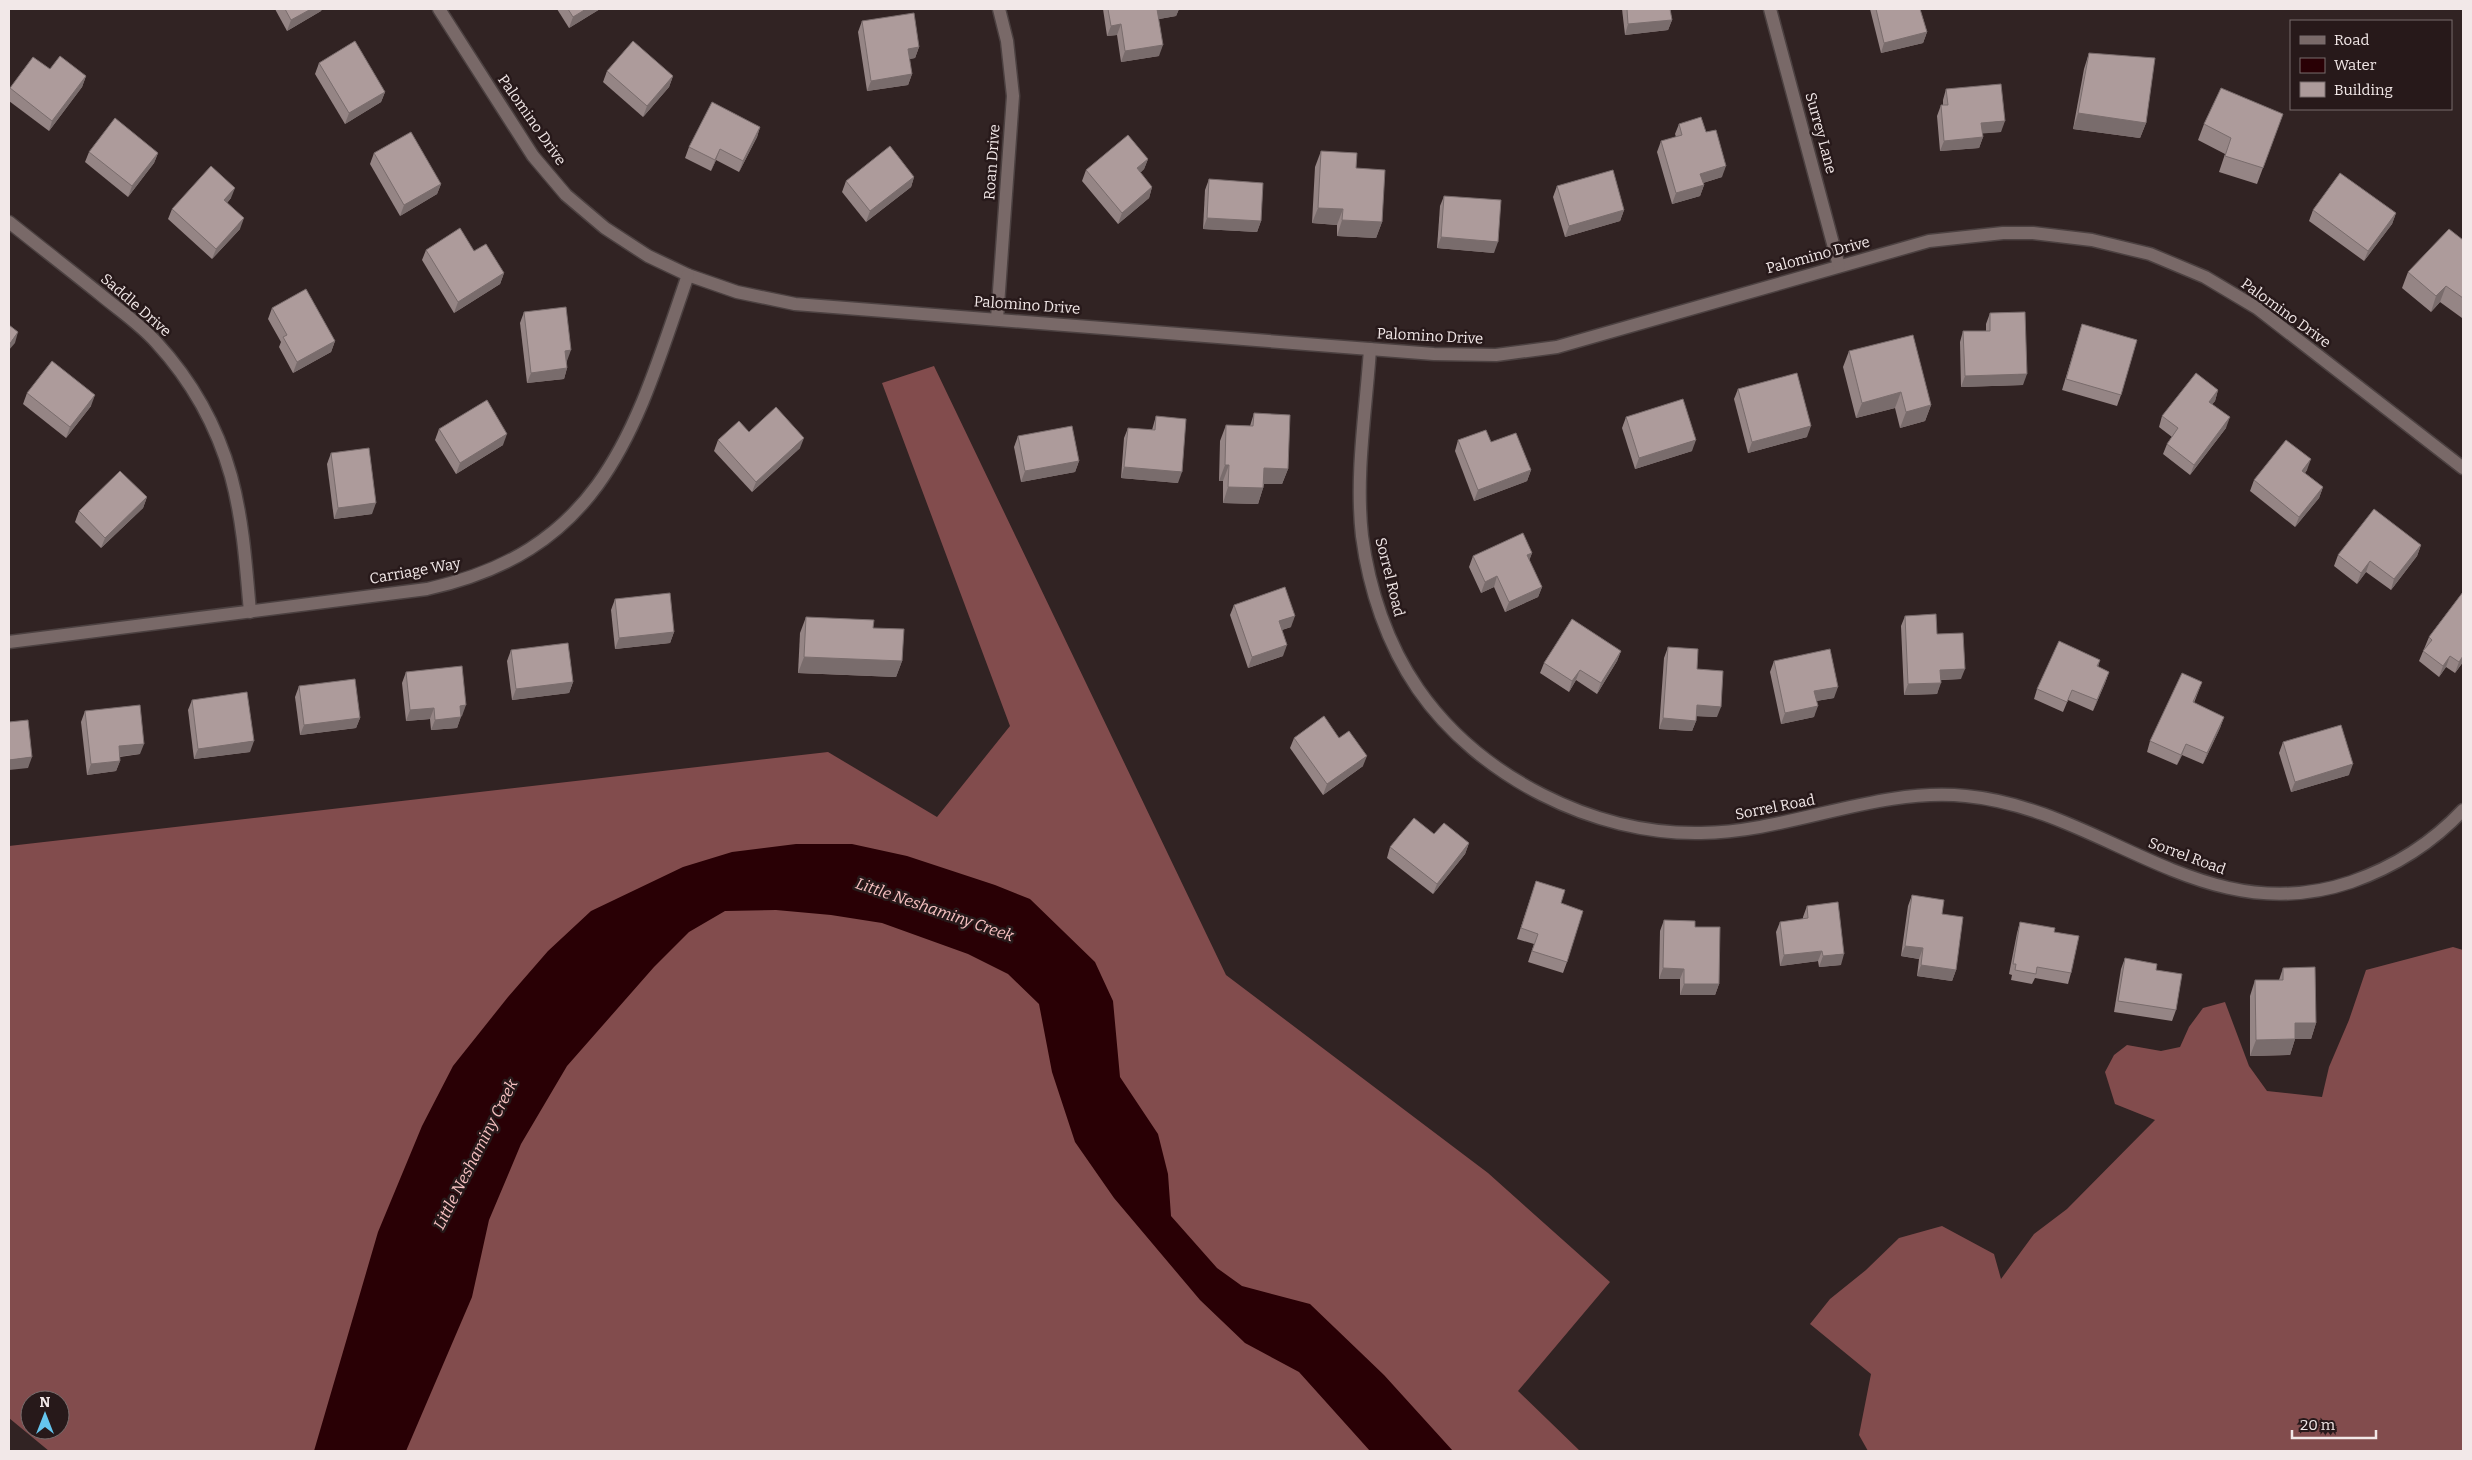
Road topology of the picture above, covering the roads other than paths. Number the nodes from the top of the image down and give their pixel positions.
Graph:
1 (438, 9) edge
2 (999, 9) edge
3 (1770, 9) edge
4 (9, 222) edge
5 (1839, 266) junction
6 (688, 275) junction
7 (997, 319) junction
8 (1370, 349) junction
9 (2463, 468) edge
10 (250, 612) junction
11 (9, 642) edge
12 (2463, 810) edge

1 - 6 street, Palomino Drive
2 - 7 street, Roan Drive
3 - 5 street, Surrey Lane
4 - 10 street, Saddle Drive
5 - 8 street, Palomino Drive
5 - 9 street, Palomino Drive
6 - 7 street, Palomino Drive
6 - 10 street, Carriage Way
7 - 8 street, Palomino Drive
8 - 12 street, Sorrel Road
10 - 11 street, Carriage Way

